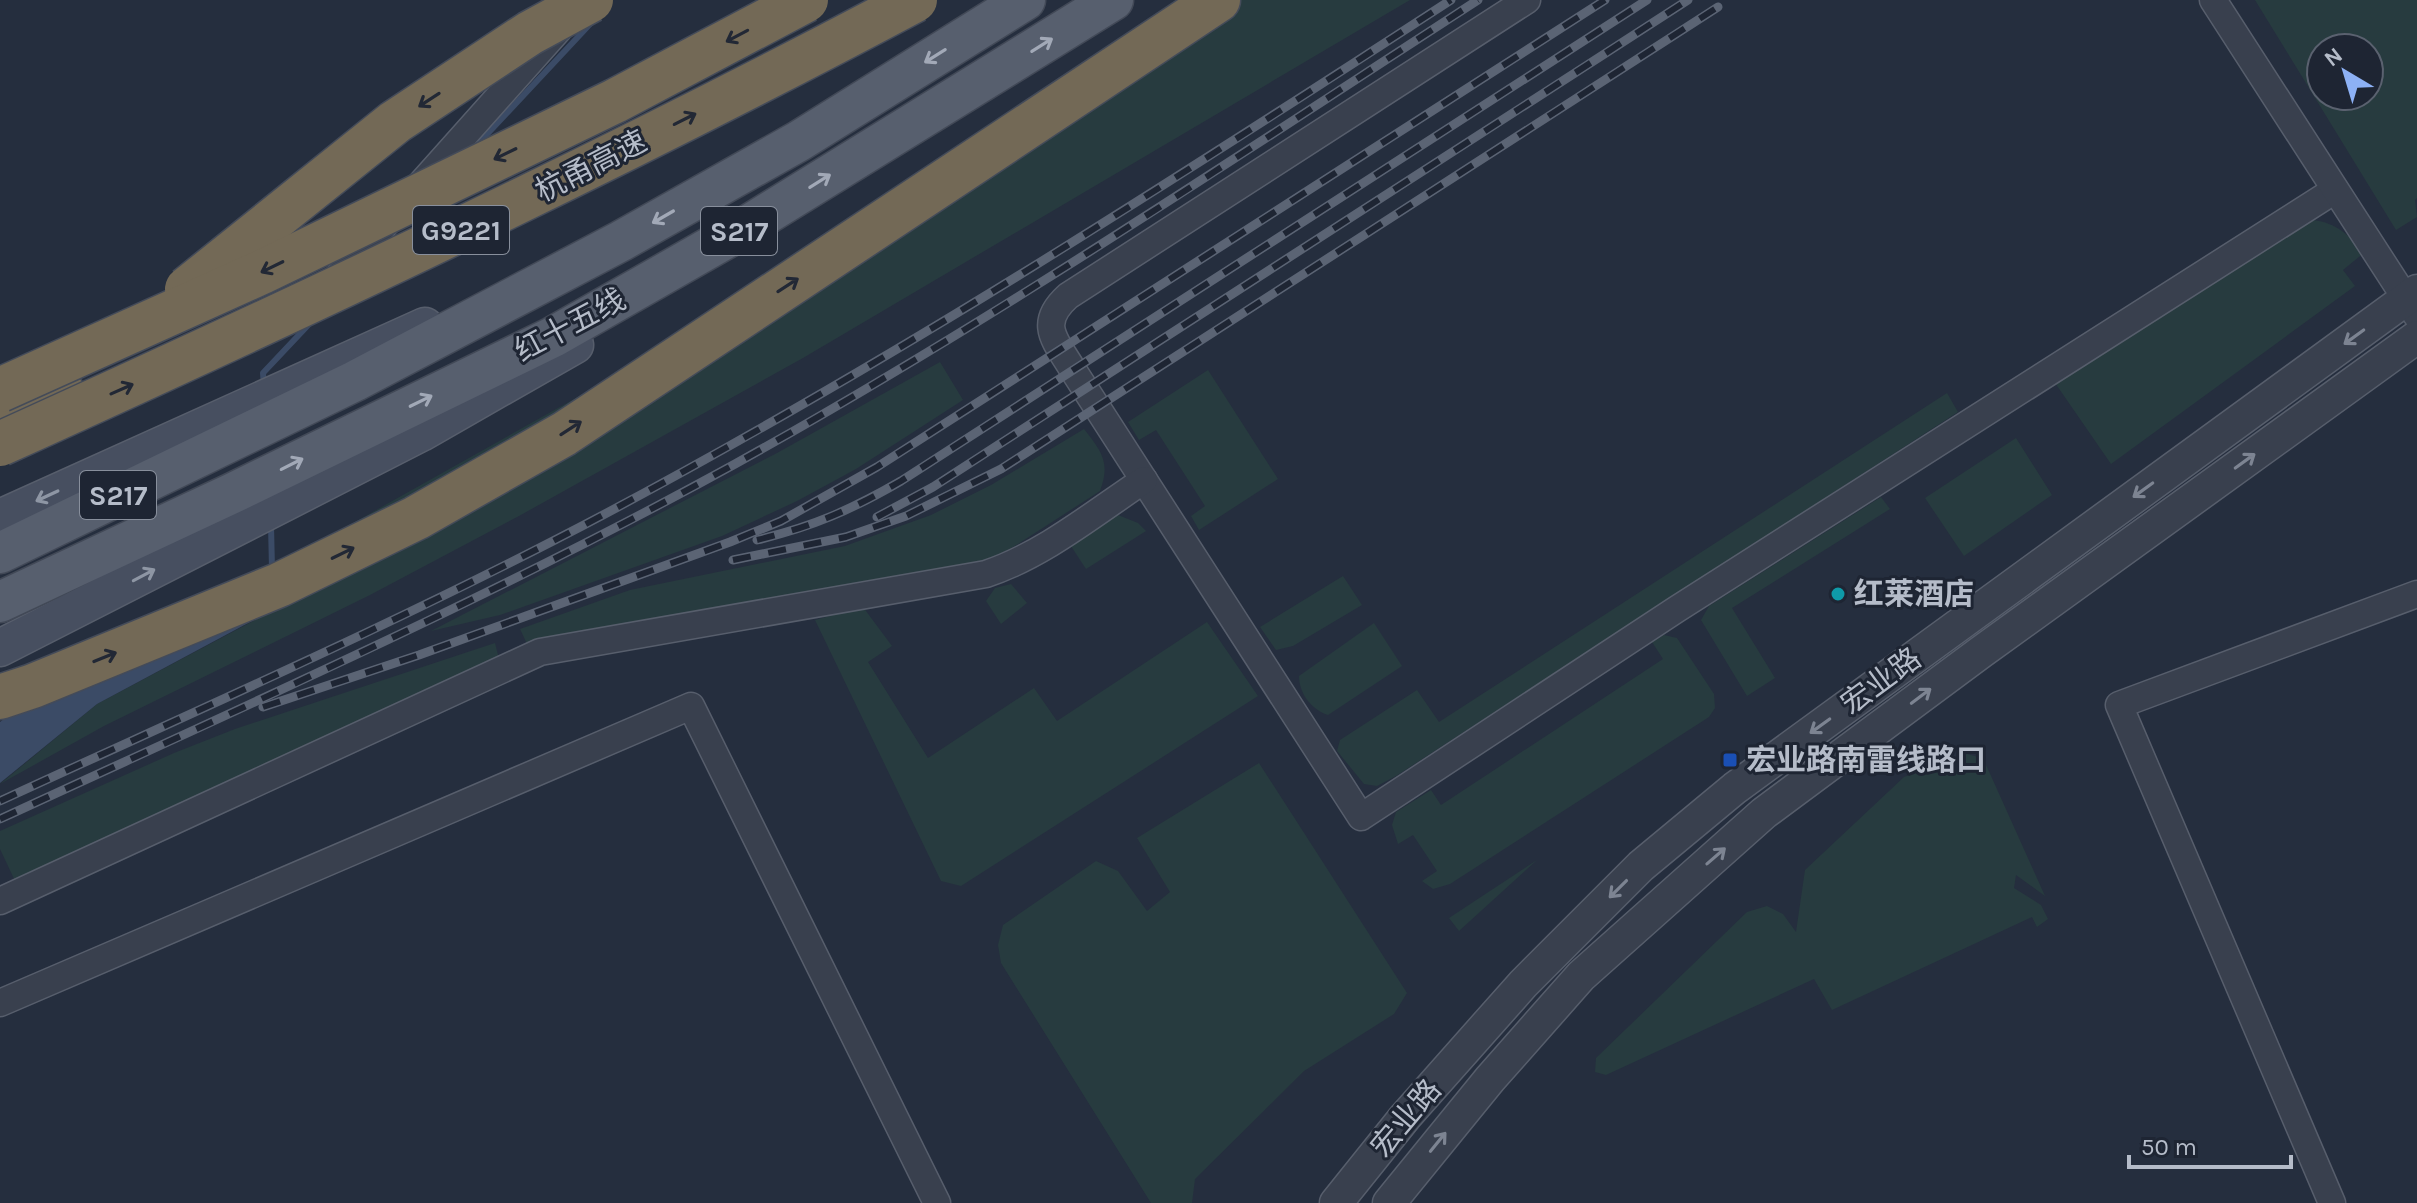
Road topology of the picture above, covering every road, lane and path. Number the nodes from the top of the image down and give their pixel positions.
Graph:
1 (588, 0) edge
2 (806, 0) edge
3 (915, 0) edge
4 (1025, 0) edge
5 (1113, 0) edge
6 (1218, 0) edge
7 (1527, 0) edge
8 (2213, 0) edge
9 (2335, 190) junction
10 (2413, 302) edge
11 (2417, 337) edge
12 (280, 343) dead end
13 (0, 390) edge
14 (242, 423) junction
15 (0, 435) edge
16 (0, 444) edge
17 (1144, 480) junction
18 (231, 512) junction
19 (0, 518) edge
20 (0, 553) edge
21 (2417, 594) edge
22 (0, 602) edge
23 (0, 648) edge
24 (16, 692) edge
25 (0, 901) edge
26 (0, 1003) edge
27 (937, 1203) edge
28 (1336, 1203) edge
29 (1389, 1203) edge
30 (2332, 1203) edge

1 - 12 street
1 -> 15 highway, bridge
2 -> 13 highway, 杭甬高速 / G9221, bridge
16 -> 3 highway, 杭甬高速 / G9221, bridge
4 -> 14 main road, 红十五线 / S217
18 -> 5 main road, 红十五线 / S217
24 -> 6 highway
7 - 17 street
8 - 9 street
9 - 10 street
9 - 17 street
10 -> 28 street, 宏业路
29 -> 11 street, 宏业路
14 -> 19 main road
14 - 20 main road, 红十五线 / S217
17 - 25 street
18 - 22 main road, 红十五线 / S217
23 -> 18 main road
21 - 30 street
26 - 27 street

